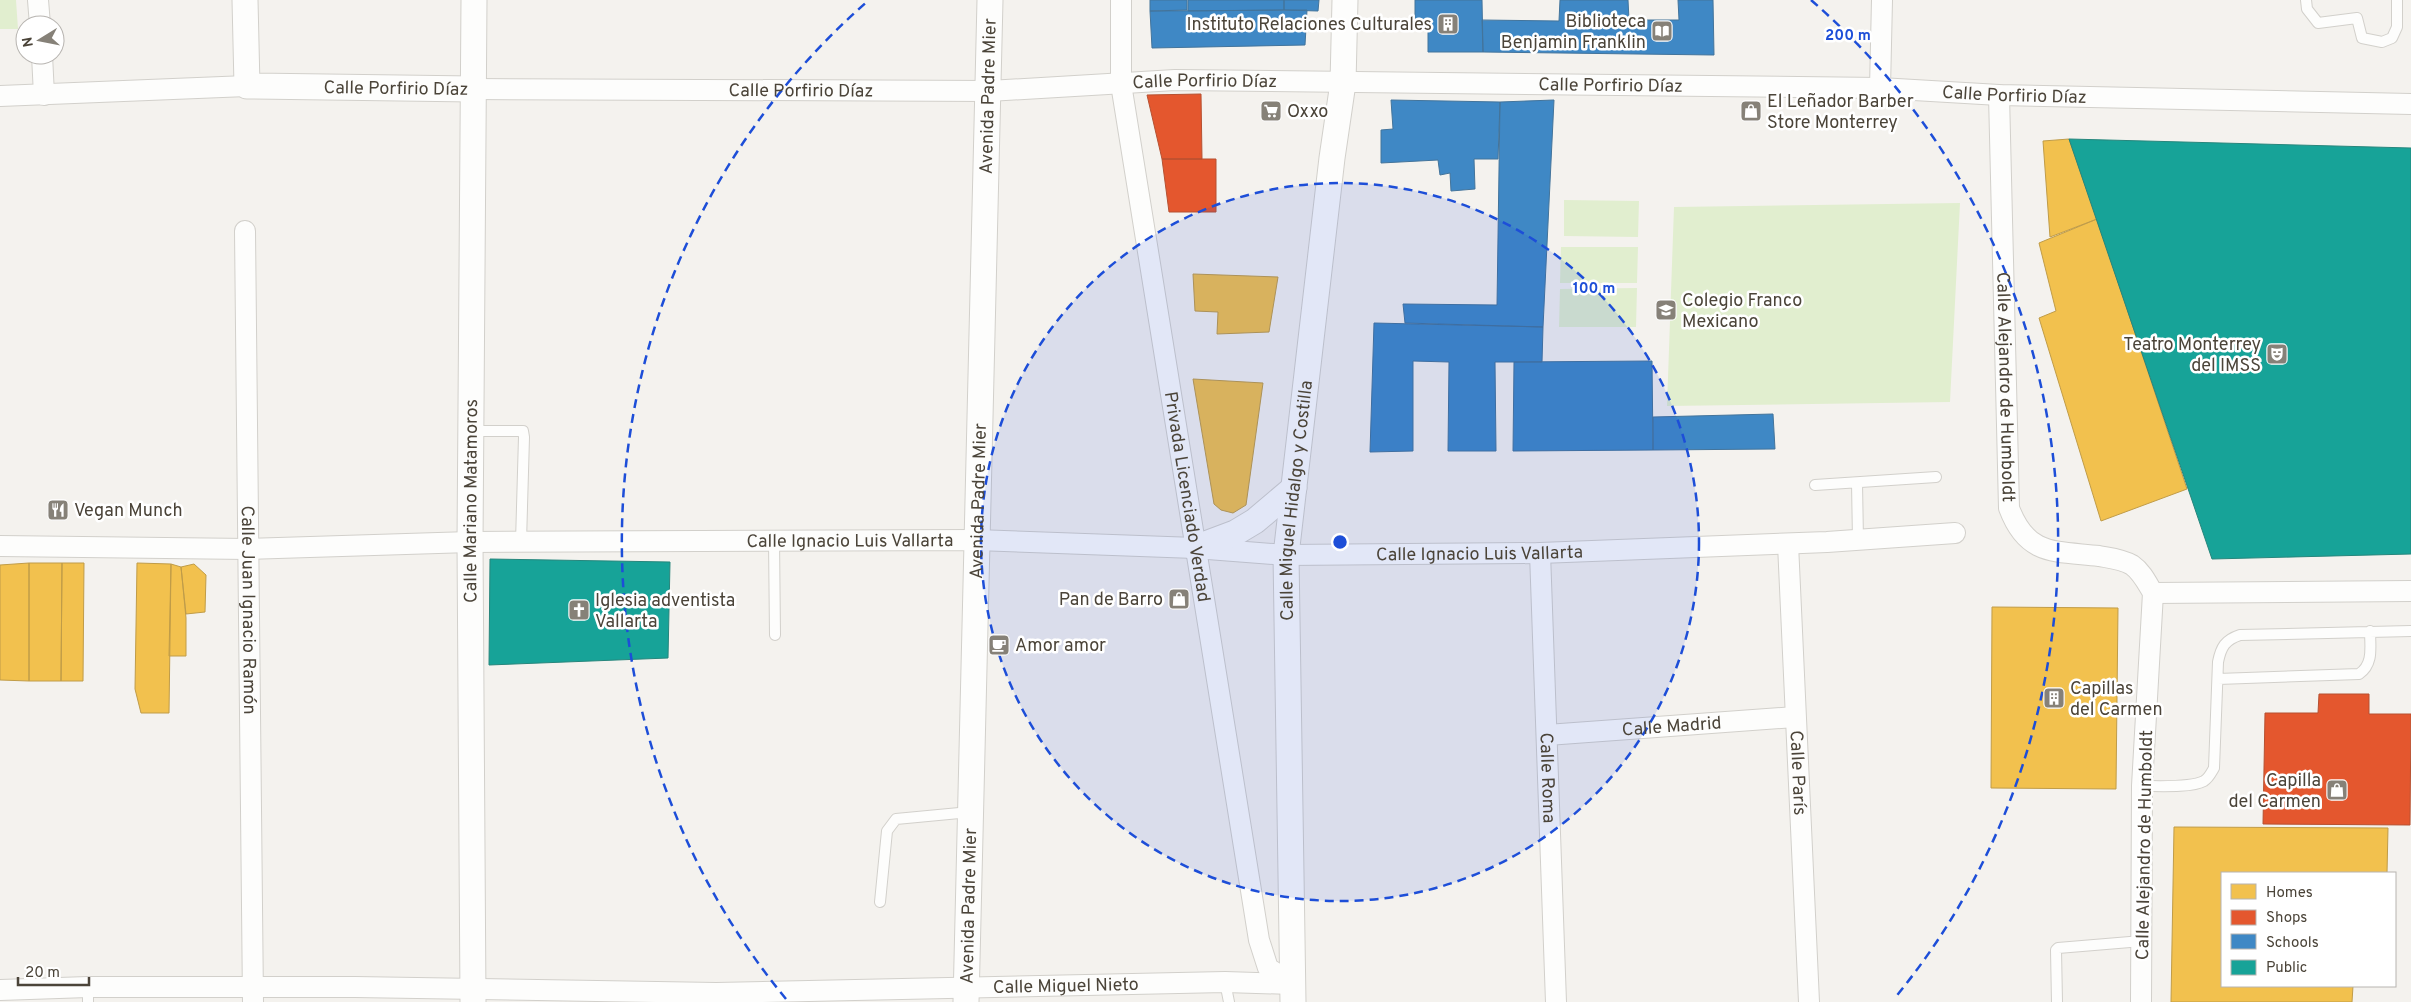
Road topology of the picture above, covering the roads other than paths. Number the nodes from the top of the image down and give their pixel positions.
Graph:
1 (38, 0) edge
2 (245, 0) edge
3 (474, 0) edge
4 (990, 0) edge
5 (1121, 0) edge
6 (1345, 0) edge
7 (1882, 0) edge
8 (2306, 0) edge
9 (2397, 0) edge
10 (39, 15) edge
11 (43, 65) edge
12 (1343, 83) junction
13 (1121, 84) junction
14 (247, 86) junction
15 (472, 88) junction
16 (1880, 88) junction
17 (989, 91) junction
18 (44, 94) junction
19 (1999, 95) junction
20 (0, 96) edge
21 (2411, 104) edge
22 (245, 231) dead end
23 (470, 431) junction
24 (1936, 477) dead end
25 (1856, 483) junction
26 (1816, 486) dead end
27 (1294, 488) junction
28 (1955, 533) dead end
29 (774, 540) junction
30 (976, 540) junction
31 (1858, 540) junction
32 (470, 542) junction
33 (521, 542) junction
34 (1788, 544) junction
35 (0, 546) edge
36 (1195, 548) junction
37 (248, 549) junction
38 (1540, 553) junction
39 (1286, 555) junction
40 (2411, 591) edge
41 (2152, 593) junction
42 (2370, 631) junction
43 (2411, 631) edge
44 (775, 635) dead end
45 (2218, 679) junction
46 (1795, 717) junction
47 (1547, 735) junction
48 (2142, 786) junction
49 (970, 812) junction
50 (880, 902) dead end
51 (2142, 941) junction
52 (1225, 982) junction
53 (1292, 987) edge
54 (0, 990) edge
55 (966, 994) edge
56 (88, 995) edge
57 (253, 995) edge
58 (473, 996) edge
59 (716, 997) edge
60 (1229, 1002) edge
61 (1556, 1002) edge
62 (1809, 1002) edge
63 (2057, 1002) edge
64 (2141, 1002) edge

1 - 10 street
2 - 14 street
3 - 15 street, Calle Mariano Matamoros
4 - 17 street, Avenida Padre Mier
5 - 13 street, Privada Licenciado Verdad
6 - 12 street, Calle Miguel Hidalgo y Costilla
7 - 16 street
8 - 9 lane
11 - 18 street
12 - 13 street, Calle Porfirio Díaz
12 - 16 street, Calle Porfirio Díaz
12 - 27 street, Calle Miguel Hidalgo y Costilla
13 - 17 street, Calle Porfirio Díaz
13 - 36 street, Privada Licenciado Verdad
14 - 15 street, Calle Porfirio Díaz
14 - 18 street, Calle Porfirio Díaz
15 - 17 street, Calle Porfirio Díaz
15 - 23 street, Calle Mariano Matamoros
16 - 19 street, Calle Porfirio Díaz
17 - 30 street, Avenida Padre Mier
18 - 20 street, Calle Porfirio Díaz
19 - 21 street, Calle Porfirio Díaz
19 - 41 street, Calle Alejandro de Humboldt
22 - 37 street, Calle Juan Ignacio Ramón
23 - 32 street, Calle Mariano Matamoros
23 - 33 lane
24 - 25 lane
25 - 26 lane
25 - 31 lane
27 - 36 street
27 - 39 street, Calle Miguel Hidalgo y Costilla
28 - 31 street, Calle Ignacio Luis Vallarta
29 - 30 street, Calle Ignacio Luis Vallarta
29 - 33 street, Calle Ignacio Luis Vallarta
29 - 44 lane
30 - 36 street, Calle Ignacio Luis Vallarta
30 - 49 street, Avenida Padre Mier
31 - 34 street, Calle Ignacio Luis Vallarta
32 - 33 street, Calle Ignacio Luis Vallarta
32 - 37 street, Calle Ignacio Luis Vallarta
32 - 58 street, Calle Mariano Matamoros
34 - 38 street, Calle Ignacio Luis Vallarta
34 - 46 street, Calle París
35 - 37 street, Calle Ignacio Luis Vallarta
36 - 39 street, Calle Ignacio Luis Vallarta
36 - 53 street, Privada Licenciado Verdad
37 - 57 street, Calle Juan Ignacio Ramón
38 - 39 street, Calle Ignacio Luis Vallarta
38 - 47 street, Calle Roma
39 - 53 street, Calle Miguel Hidalgo y Costilla
40 - 41 street
41 - 48 street, Calle Alejandro de Humboldt
42 - 43 lane
42 - 45 lane
42 - 45 lane
45 - 48 lane
46 - 47 street, Calle Madrid
46 - 62 street, Calle París
47 - 61 street, Calle Roma
48 - 51 street, Calle Alejandro de Humboldt
49 - 50 lane
49 - 55 street, Avenida Padre Mier
51 - 63 lane
51 - 64 street, Calle Alejandro de Humboldt
52 - 53 street, Calle Miguel Nieto
52 - 55 street, Calle Miguel Nieto
52 - 60 lane
54 - 56 street, Calle Miguel Nieto
55 - 59 street, Calle Miguel Nieto
56 - 57 street, Calle Miguel Nieto
57 - 58 street, Calle Miguel Nieto
58 - 59 street, Calle Miguel Nieto

